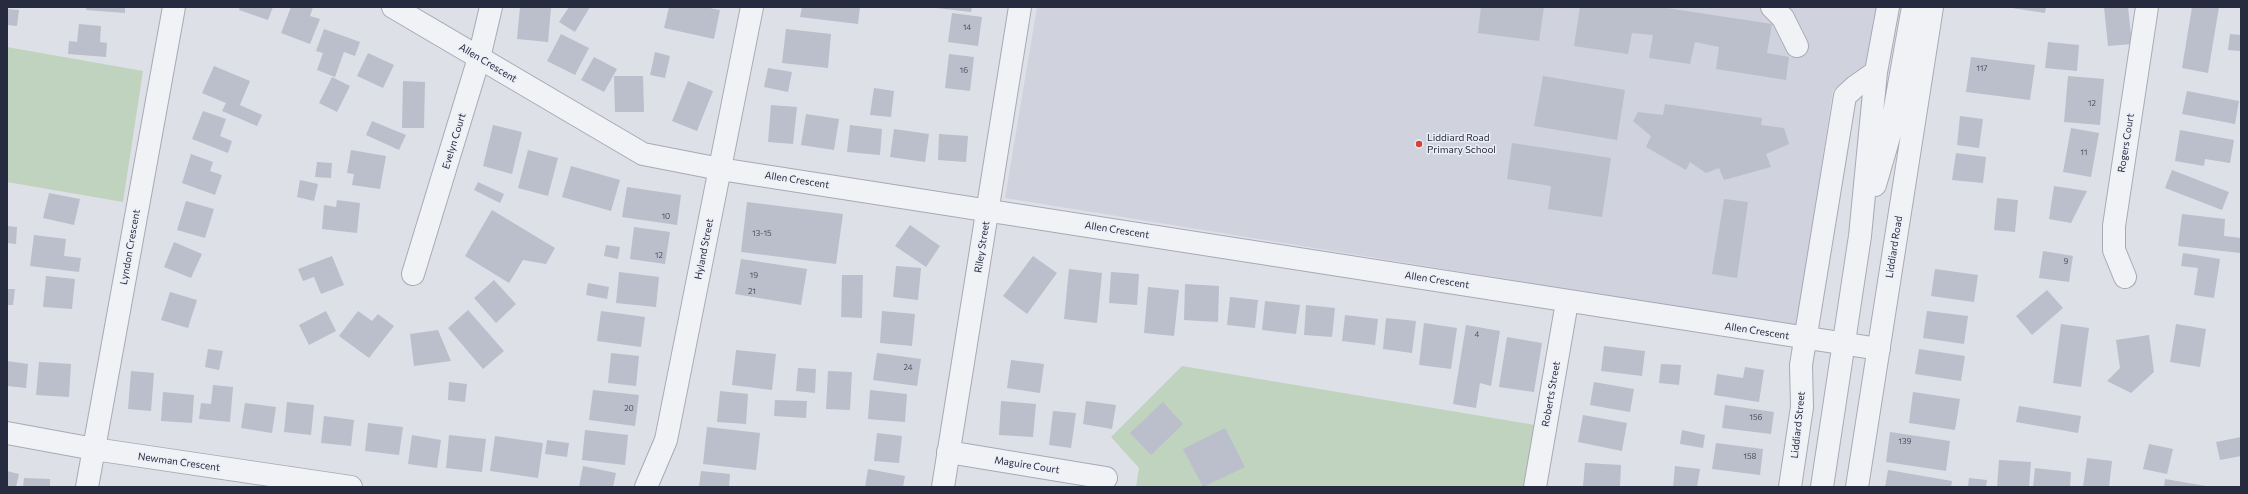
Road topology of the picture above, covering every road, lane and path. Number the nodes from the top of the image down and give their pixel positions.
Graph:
1 (174, 7) edge
2 (393, 7) edge
3 (491, 7) edge
4 (752, 7) edge
5 (1020, 7) edge
6 (1772, 7) edge
7 (1888, 7) edge
8 (1913, 7) edge
9 (1932, 7) edge
10 (2147, 7) edge
11 (1797, 46) dead end
12 (479, 58) junction
13 (1876, 72) junction
14 (720, 169) junction
15 (988, 210) junction
16 (1860, 236) junction
17 (413, 274) dead end
18 (2125, 277) dead end
19 (1567, 302) junction
20 (1806, 339) junction
21 (1844, 344) junction
22 (1878, 349) junction
23 (7, 433) edge
24 (94, 449) junction
25 (948, 452) junction
26 (1106, 478) dead end
27 (339, 486) edge
28 (87, 487) edge
29 (646, 487) edge
30 (943, 487) edge
31 (1535, 487) edge
32 (1790, 487) edge
33 (1822, 487) edge
34 (1857, 487) edge

1 - 24 street, Lyndon Crescent
2 - 12 street, Allen Crescent
3 - 12 street, Evelyn Court
4 - 14 street, Hyland Street
5 - 15 street, Riley Street
6 - 11 street
7 - 13 street
8 - 16 street
9 - 22 street, Liddiard Road
10 - 18 street, Rogers Court
12 - 14 street, Allen Crescent
12 - 17 street, Evelyn Court
13 - 16 street
13 - 20 street
14 - 15 street, Allen Crescent
14 - 29 street, Hyland Street
15 - 19 street, Allen Crescent
15 - 25 street, Riley Street
16 - 21 street
19 - 20 street, Allen Crescent
19 - 31 street, Roberts Street
20 - 21 street, Allen Crescent
20 - 32 street, Liddiard Street
21 - 22 street, Allen Crescent
21 - 33 street
22 - 34 street, Liddiard Road
23 - 24 street, Newman Crescent
24 - 27 street, Newman Crescent
24 - 28 street, Lyndon Crescent
25 - 26 street, Maguire Court
25 - 30 street, Riley Street

